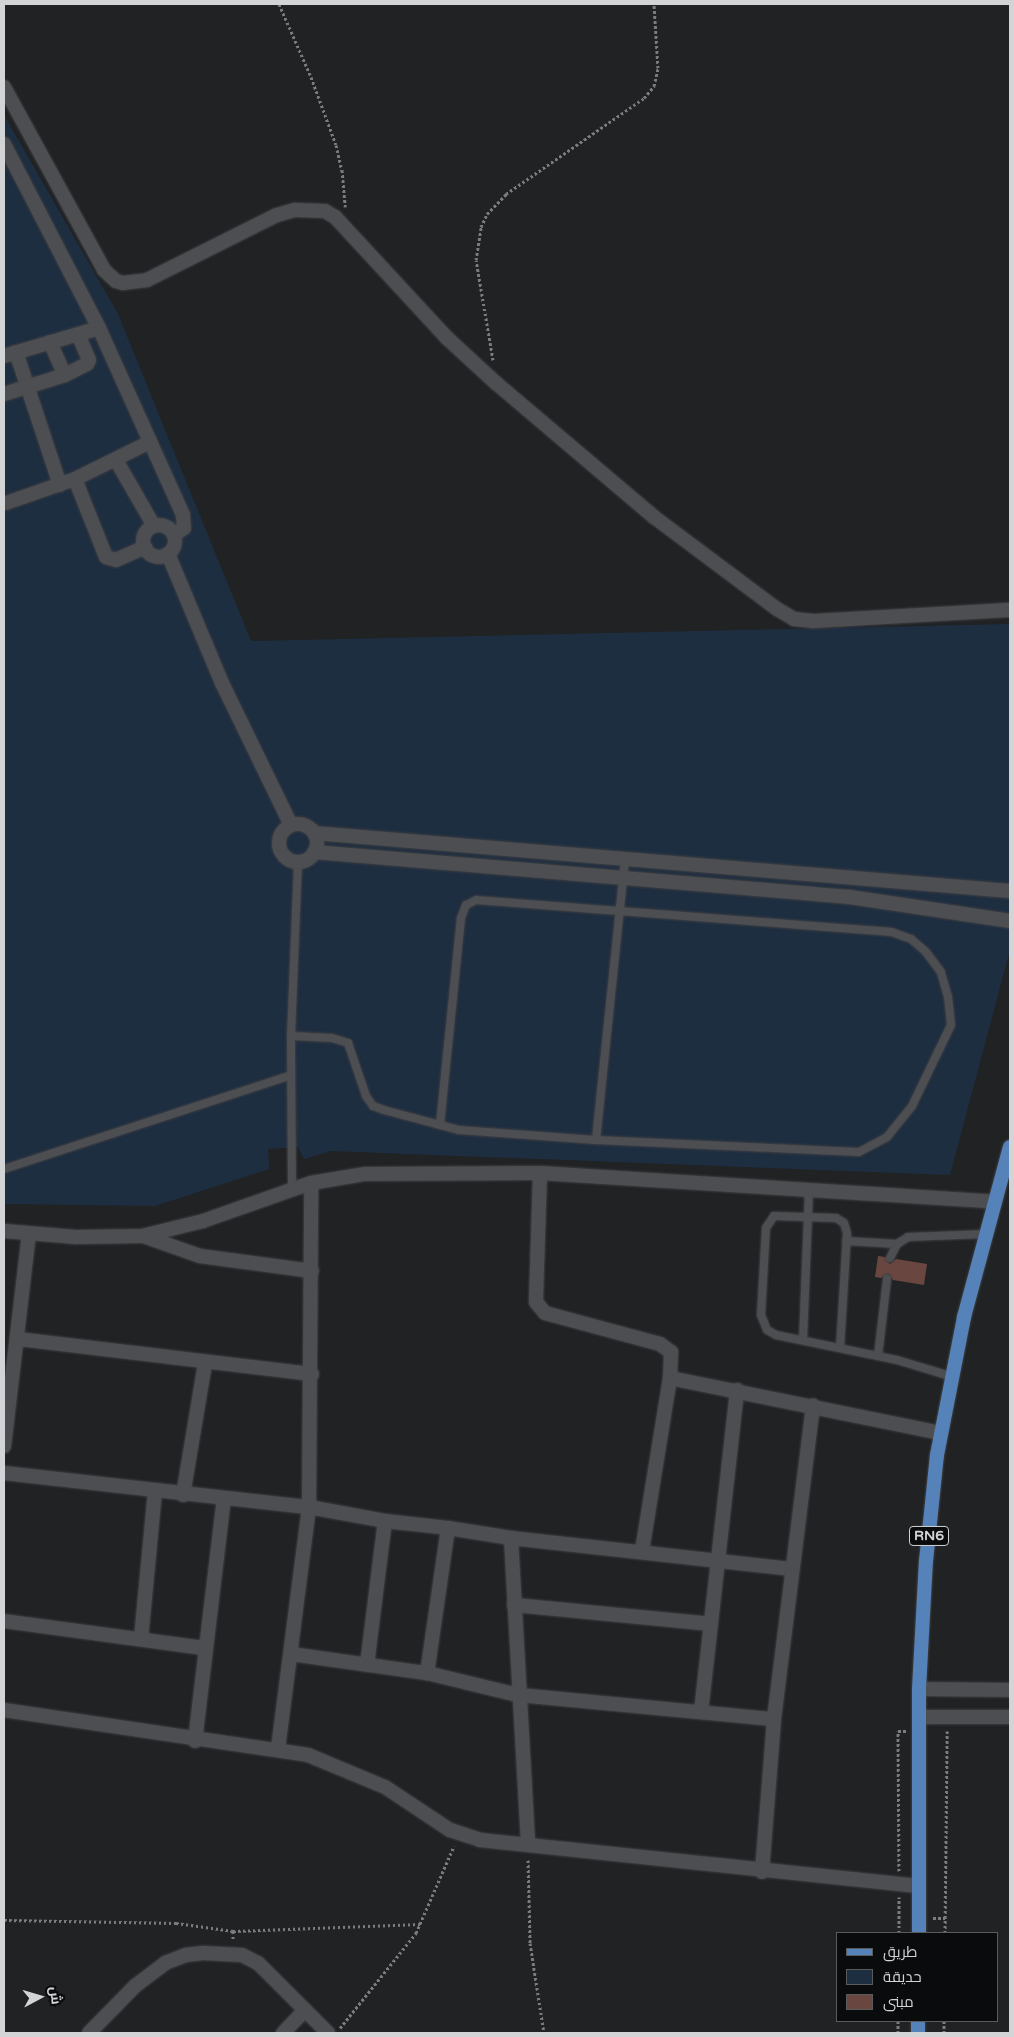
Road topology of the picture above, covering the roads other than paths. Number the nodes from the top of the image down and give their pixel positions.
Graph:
1 (4, 87) edge
2 (4, 144) edge
3 (99, 328) junction
4 (78, 334) junction
5 (50, 342) junction
6 (10, 354) edge
7 (65, 375) junction
8 (28, 386) junction
9 (4, 394) edge
10 (150, 442) junction
11 (116, 460) junction
12 (75, 479) junction
13 (60, 485) junction
14 (6, 504) dead end
15 (154, 526) junction
16 (174, 535) junction
17 (145, 547) junction
18 (168, 554) junction
19 (1010, 610) edge
20 (291, 825) junction
21 (314, 833) junction
22 (314, 852) junction
23 (625, 860) junction
24 (298, 862) junction
25 (622, 879) junction
26 (1010, 891) edge
27 (618, 910) junction
28 (1010, 921) edge
29 (291, 1036) junction
30 (291, 1075) junction
31 (440, 1125) junction
32 (596, 1140) junction
33 (1010, 1147) edge
34 (4, 1169) edge
35 (540, 1174) junction
36 (312, 1183) junction
37 (292, 1190) junction
38 (809, 1191) junction
39 (995, 1202) junction
40 (808, 1216) junction
41 (4, 1231) edge
42 (29, 1234) junction
43 (986, 1234) junction
44 (142, 1236) junction
45 (846, 1241) junction
46 (898, 1244) junction
47 (890, 1258) dead end
48 (312, 1271) junction
49 (887, 1279) dead end
50 (18, 1339) junction
51 (803, 1340) junction
52 (840, 1348) junction
53 (878, 1356) junction
54 (205, 1364) junction
55 (312, 1374) junction
56 (950, 1376) junction
57 (670, 1378) junction
58 (737, 1390) junction
59 (812, 1406) junction
60 (940, 1433) junction
61 (4, 1446) edge
62 (4, 1473) edge
63 (155, 1492) junction
64 (183, 1495) junction
65 (224, 1499) junction
66 (309, 1507) junction
67 (385, 1521) junction
68 (448, 1528) junction
69 (511, 1538) junction
70 (642, 1551) junction
71 (716, 1562) junction
72 (790, 1569) junction
73 (514, 1605) junction
74 (4, 1621) edge
75 (710, 1624) junction
76 (140, 1639) junction
77 (204, 1648) junction
78 (292, 1654) junction
79 (367, 1664) junction
80 (427, 1673) junction
81 (919, 1689) junction
82 (1010, 1690) edge
83 (518, 1695) junction
84 (4, 1710) edge
85 (701, 1712) junction
86 (1010, 1717) edge
87 (774, 1720) junction
88 (921, 1724) junction
89 (195, 1741) junction
90 (278, 1749) junction
91 (528, 1845) junction
92 (762, 1872) junction
93 (919, 1886) junction
94 (919, 1932) edge
95 (305, 2010) junction
96 (89, 2033) edge
97 (283, 2033) edge
98 (328, 2033) edge

1 - 19 street
2 - 3 street
3 - 4 street
3 - 10 street
4 - 5 street
4 - 7 street
5 - 6 street
5 - 7 street
6 - 8 street
7 - 8 street
8 - 9 street
8 - 13 street
10 - 11 street
10 - 16 street
11 - 12 street
11 - 15 street
12 - 13 street
12 - 17 street
13 - 14 street
15 - 16 street
15 - 17 street
16 - 18 street
17 - 18 street
18 - 20 street
20 - 21 street
20 - 24 street
21 - 22 street
21 - 23 street
22 - 24 street
22 - 25 street
23 - 25 lane
23 - 26 street
24 - 29 lane
25 - 27 lane
25 - 28 street
27 - 31 lane
27 - 32 lane
27 - 32 lane
29 - 30 lane
29 - 31 lane
30 - 34 lane
30 - 37 lane
31 - 32 lane
33 - 39 main road, RN6
35 - 36 street
35 - 38 street
35 - 57 street
36 - 37 street
36 - 48 street
37 - 44 street
38 - 39 street
38 - 40 lane
39 - 43 main road, RN6
40 - 45 lane
40 - 51 lane
40 - 51 lane
41 - 42 street
42 - 44 street
42 - 50 street
43 - 46 lane
43 - 56 main road, RN6
44 - 48 street
45 - 46 lane
45 - 52 lane
46 - 47 lane
48 - 55 street
49 - 53 lane
50 - 54 street
50 - 61 street
51 - 52 lane
52 - 53 lane
53 - 56 lane
54 - 55 street
54 - 64 street
55 - 66 street
56 - 60 main road, RN6
57 - 58 street
57 - 70 street
58 - 59 street
58 - 71 street
59 - 60 street
59 - 72 street
60 - 81 main road, RN6
62 - 63 street
63 - 64 street
63 - 76 street
64 - 65 street
65 - 66 street
65 - 77 street
66 - 67 street
66 - 78 street
67 - 68 street
67 - 79 street
68 - 69 street
68 - 80 street
69 - 70 street
69 - 73 street
70 - 71 street
71 - 72 street
71 - 75 street
72 - 87 street
73 - 75 street
73 - 83 street
74 - 76 street
75 - 85 street
76 - 77 street
77 - 89 street
78 - 79 street
78 - 90 street
79 - 80 street
80 - 83 street
81 - 82 street
81 - 88 main road, RN6
83 - 85 street
83 - 91 street
84 - 89 street
85 - 87 street
86 - 88 street
87 - 92 street
88 - 93 main road, RN6
89 - 90 street
90 - 91 street
91 - 92 street
92 - 93 street
93 - 94 main road, RN6
95 - 96 street
95 - 97 street
95 - 98 street

